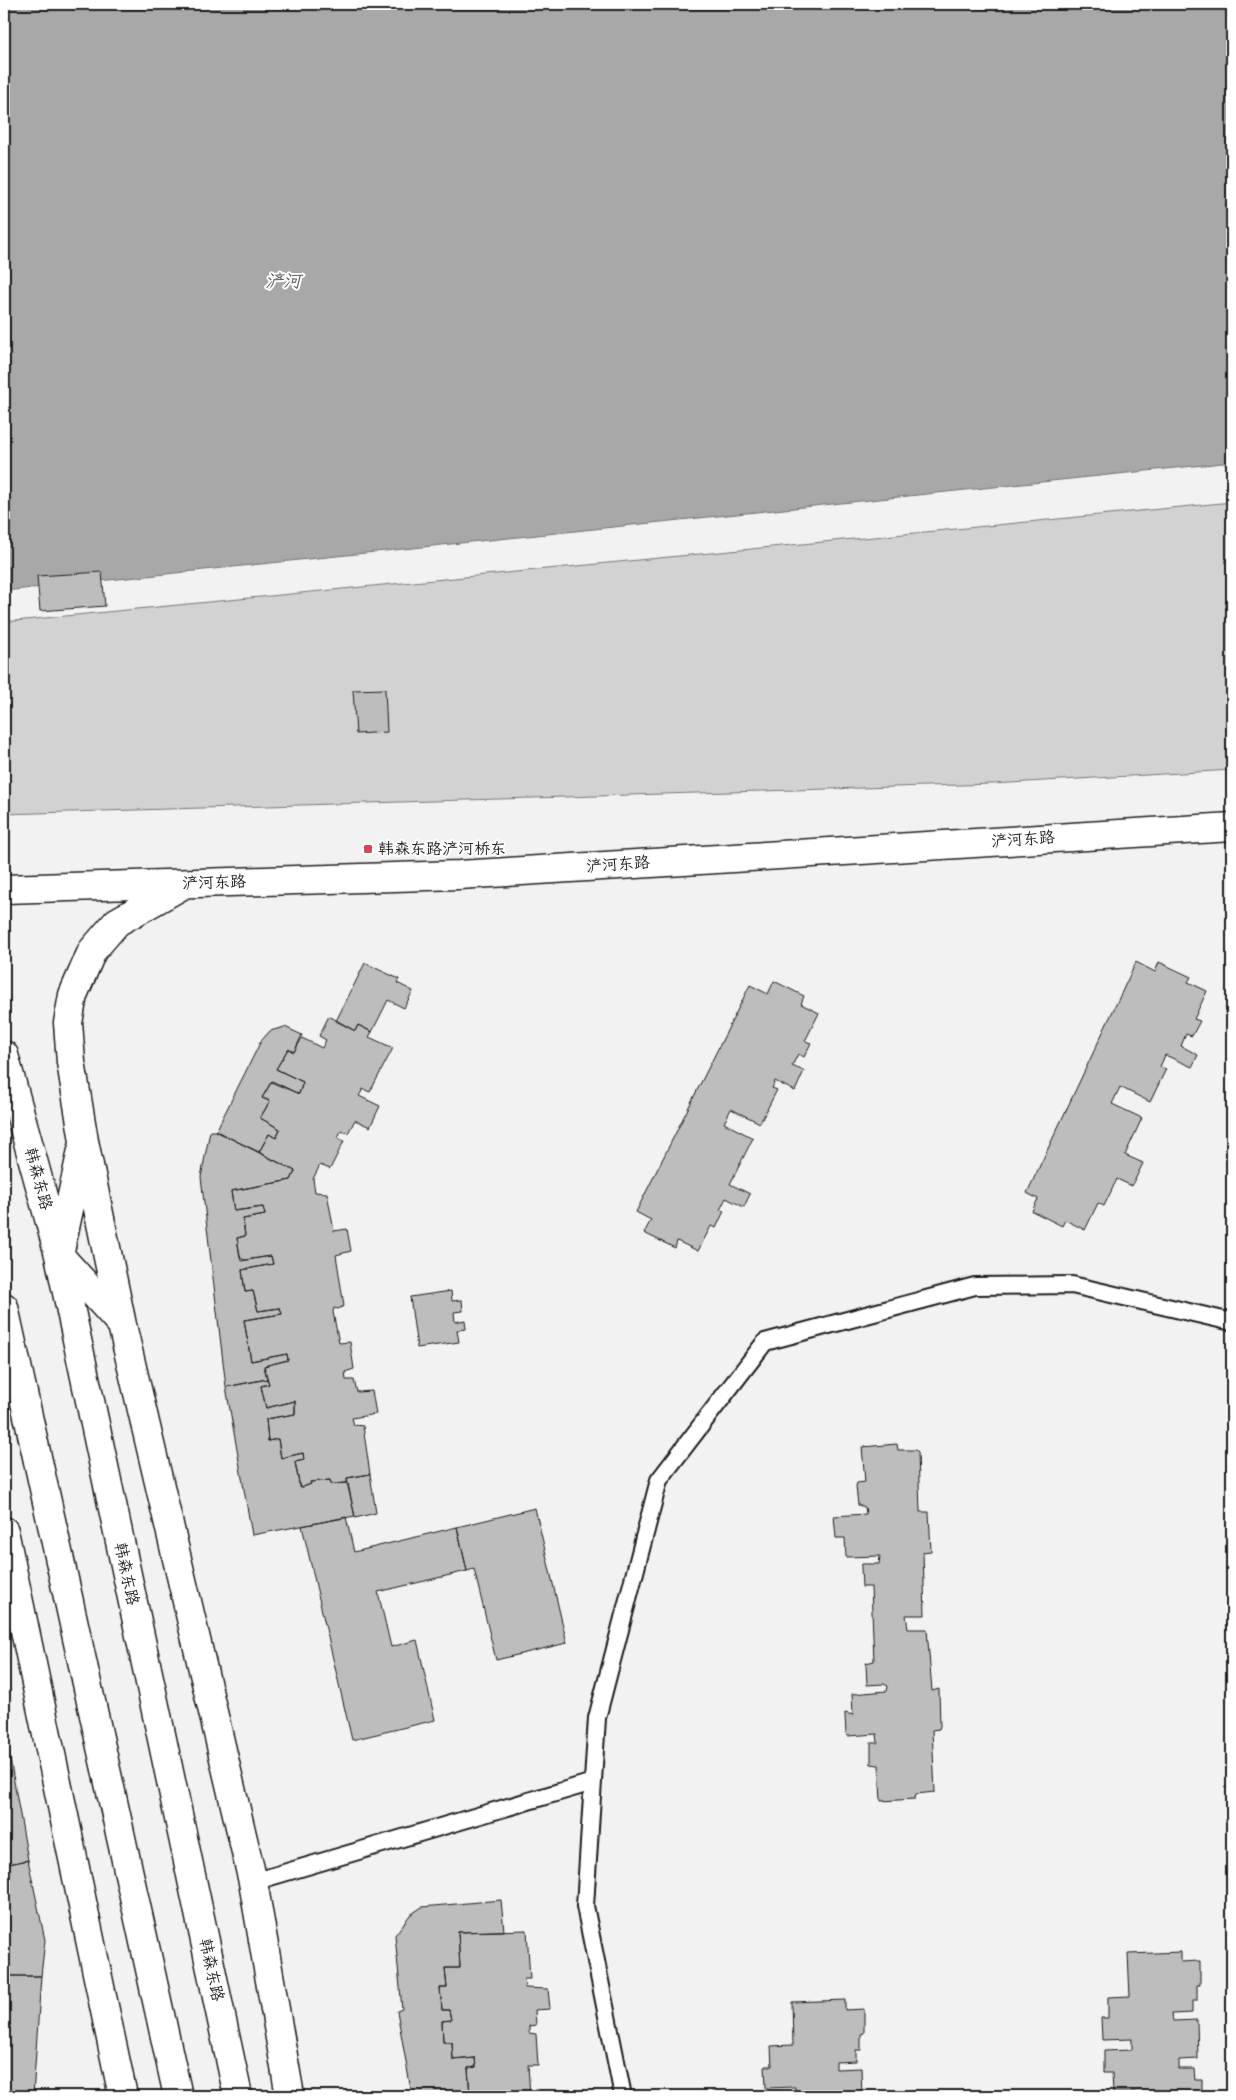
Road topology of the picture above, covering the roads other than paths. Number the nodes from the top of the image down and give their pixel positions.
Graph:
1 (1232, 827) edge
2 (184, 884) junction
3 (4, 889) edge
4 (4, 1055) edge
5 (84, 1141) junction
6 (59, 1254) junction
7 (4, 1307) edge
8 (1232, 1322) edge
9 (122, 1325) junction
10 (4, 1531) edge
11 (593, 1782) junction
12 (253, 1882) junction
13 (123, 2096) edge
14 (178, 2096) edge
15 (238, 2096) edge
16 (290, 2096) edge
17 (623, 2096) edge

1 - 2 main road, 浐河东路
2 - 3 main road, 浐河东路
2 - 5 main road
4 - 6 main road, 韩森东路
5 - 6 main road
5 - 9 main road
6 - 9 main road
6 - 15 main road, 韩森东路
7 - 14 main road
8 - 11 lane
9 - 12 main road
10 - 13 main road
11 - 12 lane
11 - 17 lane
12 - 16 main road

